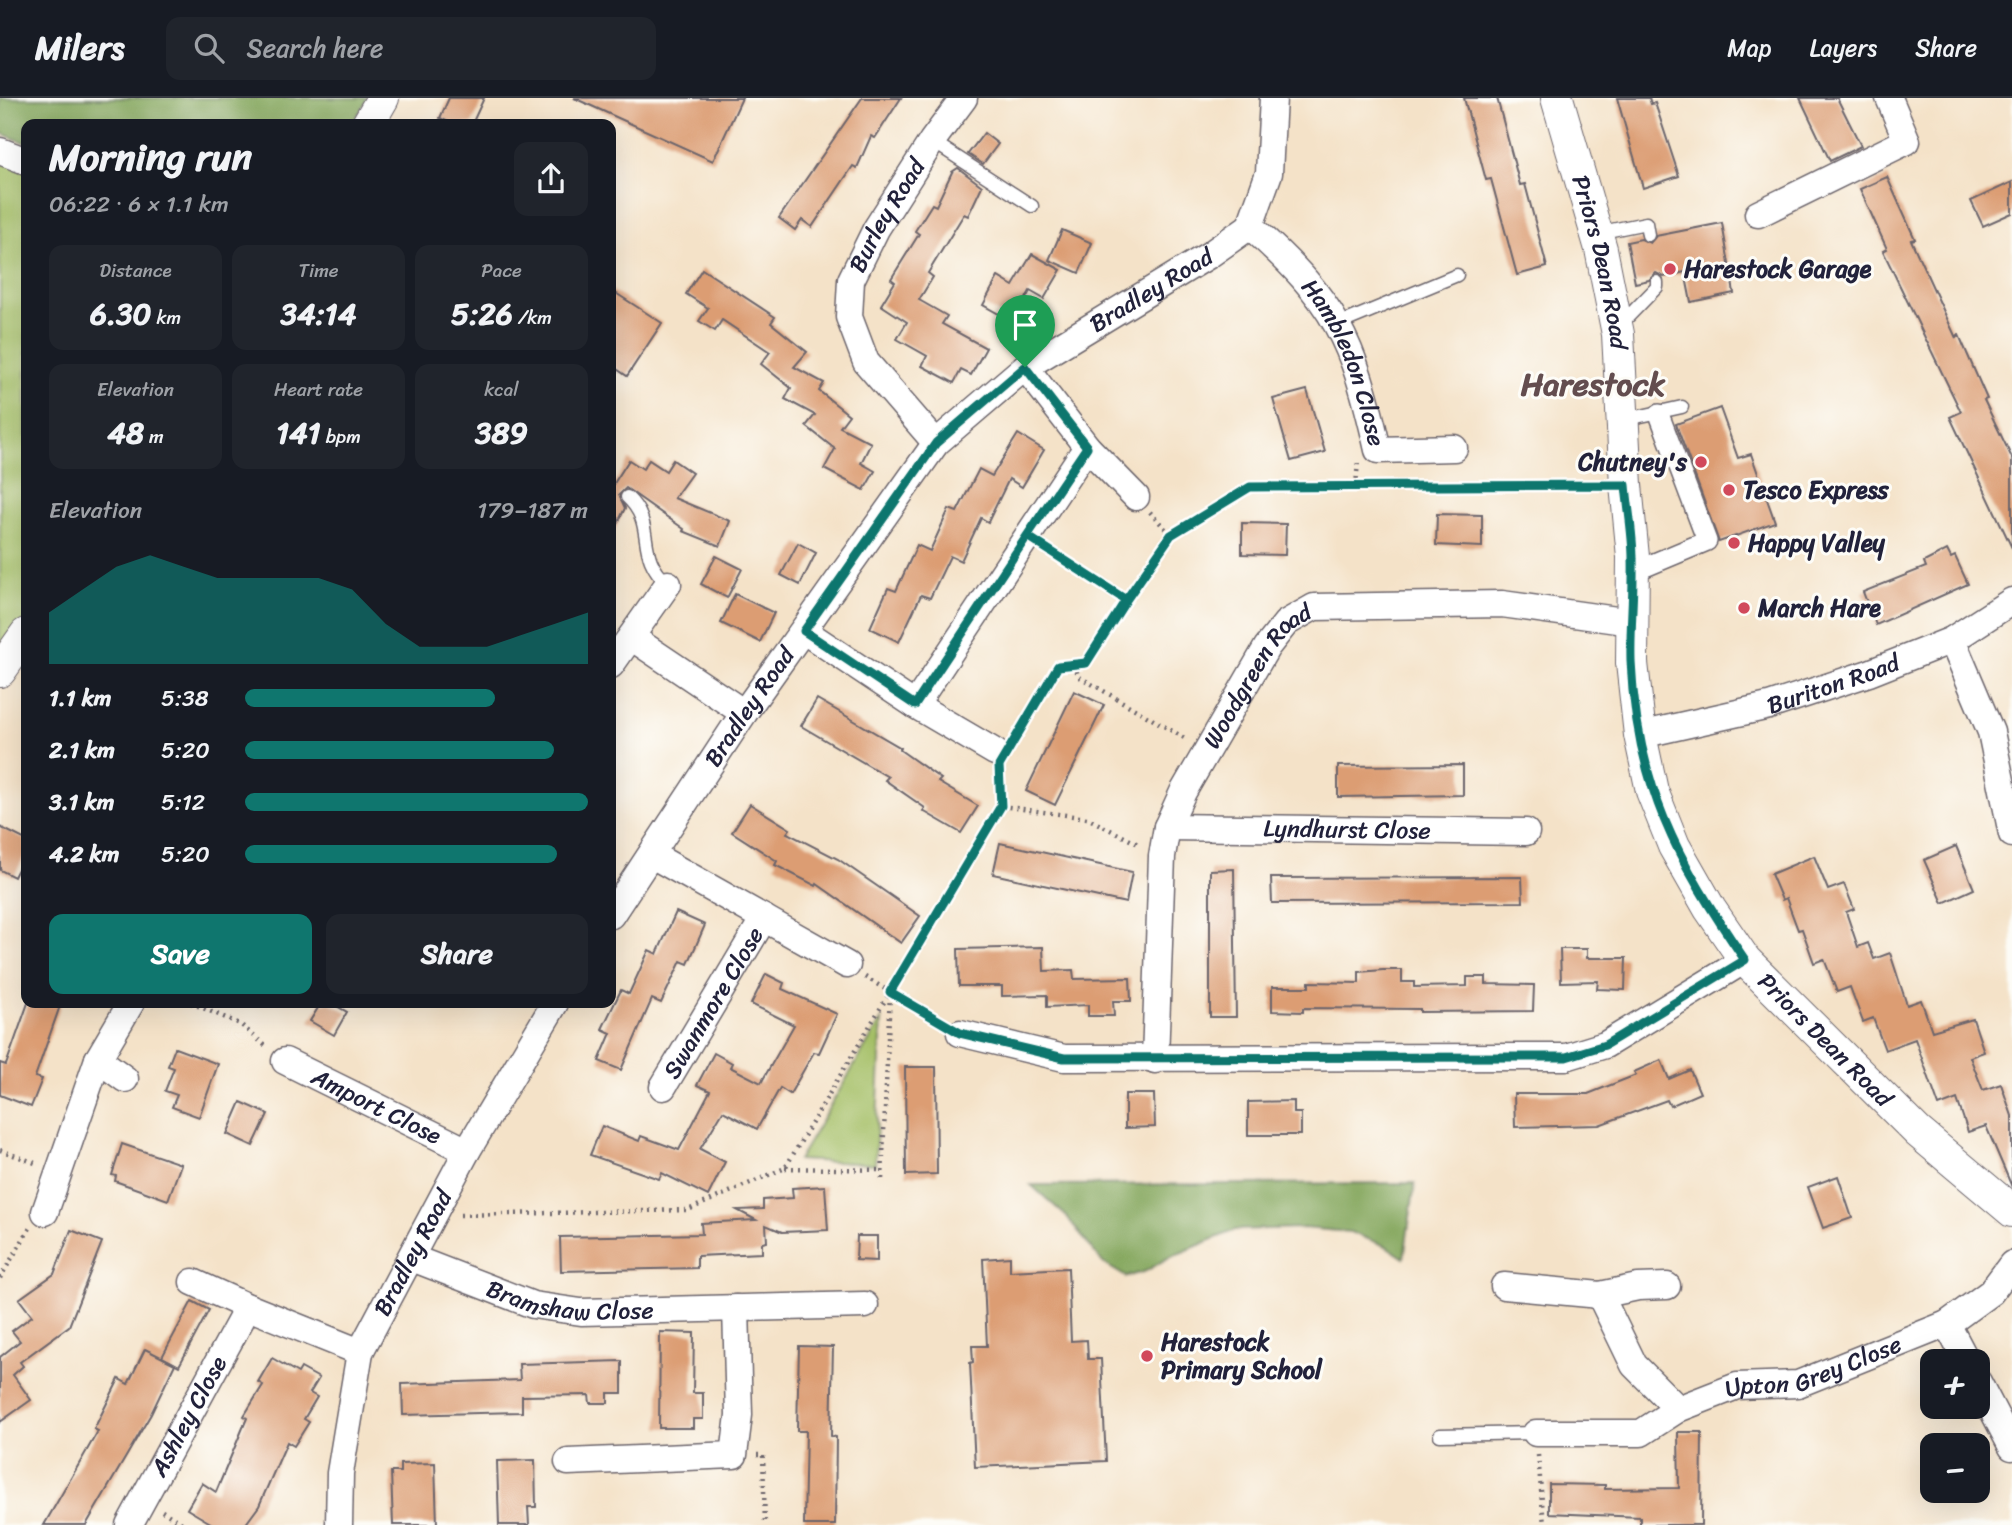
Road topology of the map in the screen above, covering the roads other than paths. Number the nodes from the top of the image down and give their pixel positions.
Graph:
1 (383, 98) edge
2 (964, 98) edge
3 (1273, 98) edge
4 (1557, 98) edge
5 (1889, 98) edge
6 (371, 119) edge
7 (932, 141) junction
8 (0, 151) edge
9 (21, 159) edge
10 (1032, 206) dead end
11 (1758, 214) dead end
12 (1250, 226) junction
13 (1597, 233) junction
14 (1648, 235) dead end
15 (1457, 275) dead end
16 (1657, 282) dead end
17 (1339, 324) junction
18 (1617, 328) junction
19 (1025, 367) junction
20 (1682, 407) dead end
21 (1659, 414) junction
22 (1623, 420) junction
23 (936, 443) junction
24 (1087, 447) junction
25 (1454, 448) dead end
26 (627, 497) dead end
27 (1136, 497) dead end
28 (1633, 572) junction
29 (668, 584) joint
30 (2012, 601) edge
31 (1631, 622) junction
32 (804, 631) junction
33 (631, 637) junction
34 (1952, 640) junction
35 (21, 641) edge
36 (616, 658) edge
37 (0, 671) edge
38 (915, 705) junction
39 (744, 713) junction
40 (1640, 735) junction
41 (1001, 755) road end
42 (1167, 827) junction
43 (1526, 832) dead end
44 (2012, 834) edge
45 (652, 855) junction
46 (616, 908) edge
47 (764, 918) junction
48 (1745, 960) junction
49 (847, 965) road end
50 (128, 1008) edge
51 (552, 1008) edge
52 (960, 1033) road end
53 (98, 1059) junction
54 (1155, 1060) junction
55 (285, 1061) road end
56 (125, 1079) dead end
57 (663, 1087) dead end
58 (467, 1151) junction
59 (2012, 1211) edge
60 (45, 1212) road end
61 (412, 1258) junction
62 (2012, 1264) edge
63 (193, 1282) dead end
64 (1504, 1286) dead end
65 (1667, 1286) dead end
66 (1600, 1295) junction
67 (865, 1305) dead end
68 (248, 1307) junction
69 (736, 1308) junction
70 (1947, 1324) junction
71 (1960, 1349) edge
72 (360, 1352) junction
73 (1990, 1404) edge
74 (1678, 1409) junction
75 (1536, 1433) joint
76 (1440, 1435) dead end
77 (2012, 1447) edge
78 (568, 1462) dead end
79 (130, 1525) edge
80 (339, 1525) edge

1 - 6 street
2 - 7 street, Burley Road
3 - 12 street
4 - 13 street, Priors Dean Road
5 - 11 street
7 - 10 lane
7 - 23 street, Burley Road
8 - 9 street
12 - 17 street, Hambledon Close
12 - 19 street, Bradley Road
13 - 14 lane
13 - 18 street, Priors Dean Road
15 - 17 lane
16 - 18 lane
17 - 25 street, Hambledon Close
18 - 22 street, Priors Dean Road
19 - 23 street, Bradley Road
19 - 24 street
20 - 21 lane
21 - 22 lane
21 - 28 street
22 - 28 street, Priors Dean Road
23 - 32 street, Bradley Road
24 - 27 street
24 - 38 street
26 - 29 lane
28 - 31 street, Priors Dean Road
29 - 33 street
30 - 34 street, Buriton Road
31 - 40 street, Priors Dean Road
31 - 42 street, Woodgreen Road
32 - 38 street
32 - 39 street, Bradley Road
33 - 36 street
33 - 39 street
34 - 40 street, Buriton Road
34 - 44 street
35 - 37 street
38 - 41 street
39 - 45 street, Bradley Road
40 - 48 street, Priors Dean Road
42 - 43 street, Lyndhurst Close
42 - 54 street, Woodgreen Road
45 - 46 street, Bradley Road
45 - 47 street, Swanmore Close
47 - 49 street, Swanmore Close
47 - 57 street, Swanmore Close
48 - 54 street
48 - 59 street, Priors Dean Road
50 - 53 street
51 - 58 street, Bradley Road
52 - 54 street
53 - 56 street
53 - 60 street
55 - 58 street, Amport Close
58 - 61 street, Bradley Road
61 - 69 street, Bramshaw Close
61 - 72 street, Bradley Road
62 - 70 street, Upton Grey Close
63 - 68 street
64 - 66 street
65 - 66 street
66 - 74 street
67 - 69 street, Bramshaw Close
68 - 72 street
68 - 79 street, Ashley Close
69 - 78 street
70 - 71 street
70 - 74 street, Upton Grey Close
72 - 80 street, Bradley Road
73 - 77 street
74 - 75 street, Upton Grey Close
75 - 76 lane

